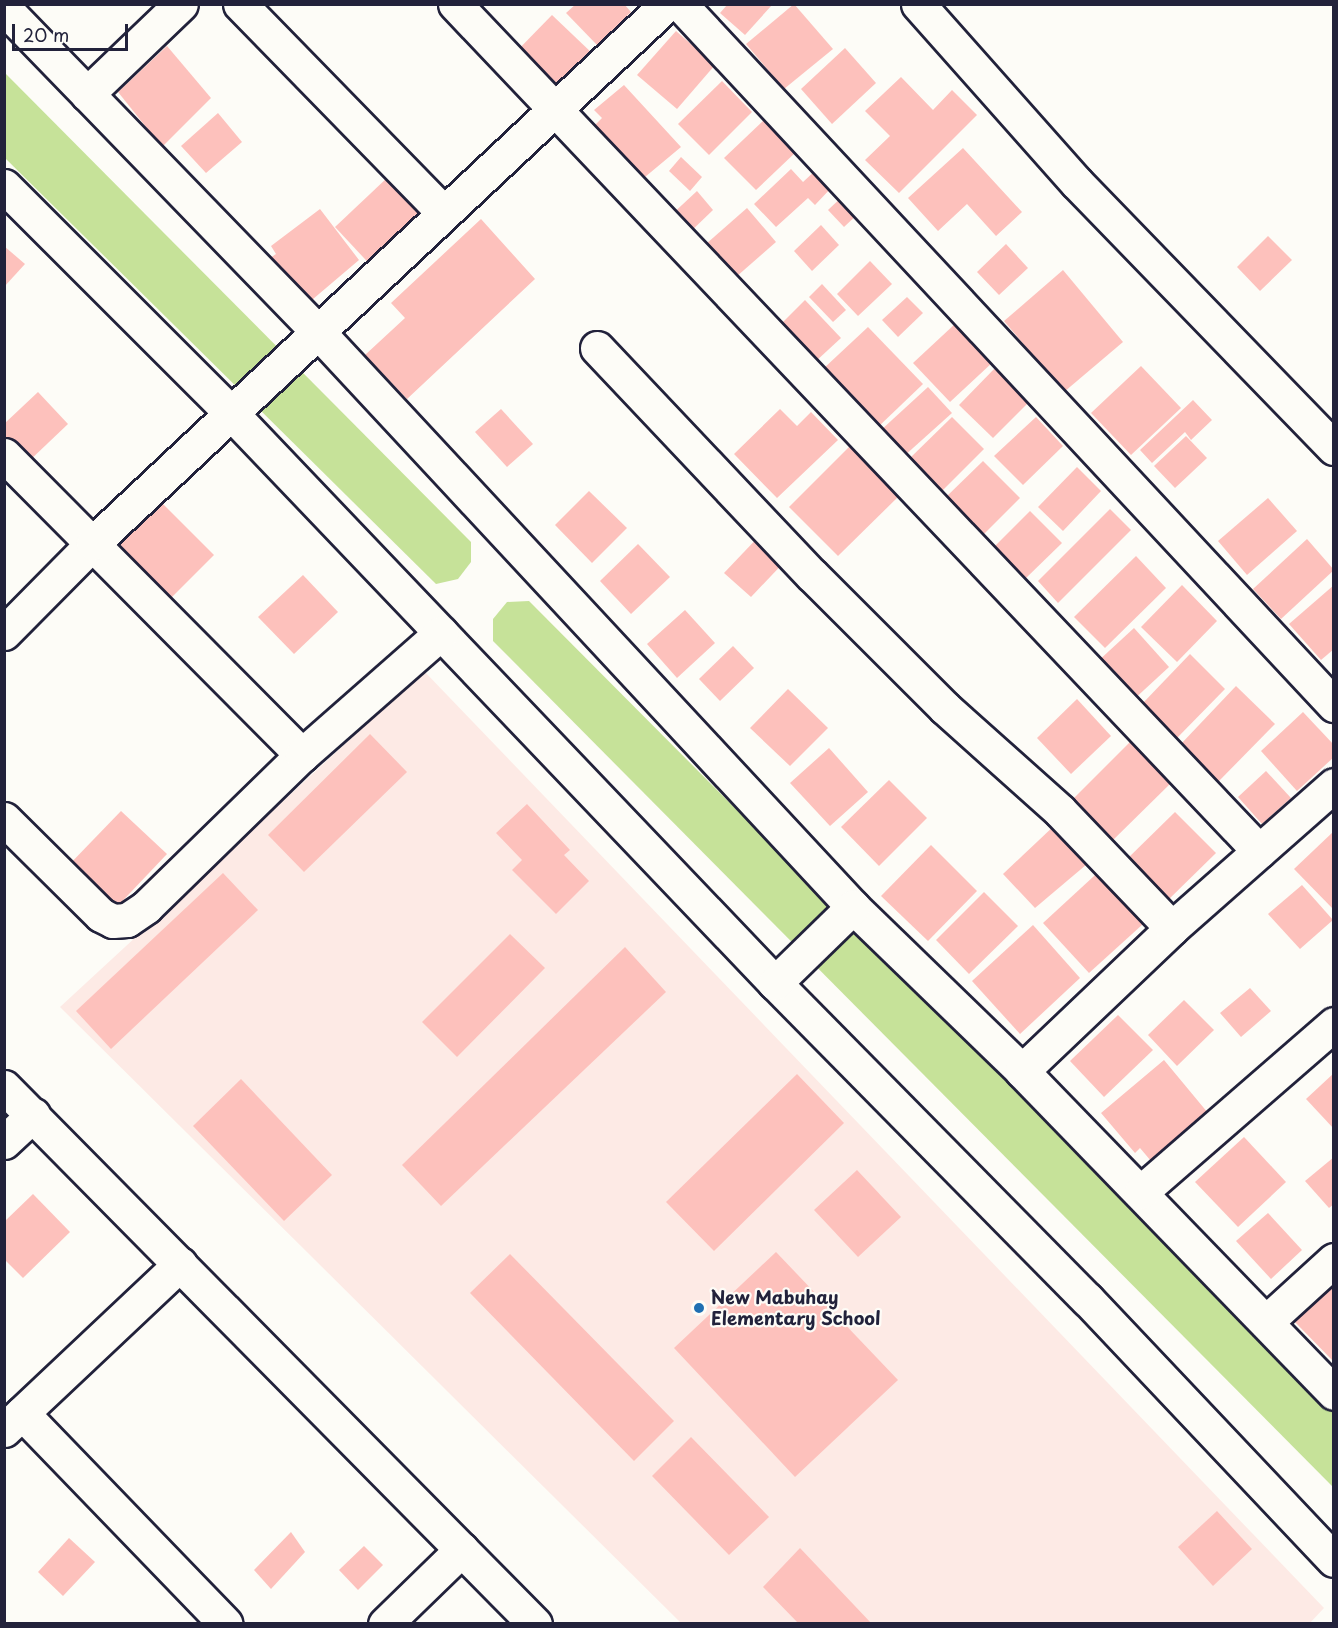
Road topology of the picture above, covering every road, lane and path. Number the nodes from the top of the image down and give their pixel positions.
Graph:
1 (181, 4) edge
2 (240, 4) edge
3 (455, 4) edge
4 (667, 4) edge
5 (680, 4) edge
6 (918, 4) edge
7 (4, 8) edge
8 (87, 94) junction
9 (555, 111) junction
10 (4, 186) edge
11 (444, 213) junction
12 (319, 333) junction
13 (597, 348) dead end
14 (232, 414) junction
15 (1334, 448) edge
16 (4, 455) edge
17 (93, 543) junction
18 (4, 633) edge
19 (441, 633) junction
20 (1334, 705) edge
21 (302, 755) junction
22 (1334, 785) edge
23 (4, 819) edge
24 (1259, 851) junction
25 (853, 908) junction
26 (1172, 928) junction
27 (775, 983) junction
28 (1334, 1024) edge
29 (1022, 1071) junction
30 (4, 1087) edge
31 (33, 1115) junction
32 (4, 1142) edge
33 (1141, 1192) junction
34 (1334, 1260) edge
35 (180, 1264) junction
36 (1266, 1322) junction
37 (1334, 1393) edge
38 (13, 1422) edge
39 (462, 1550) junction
40 (1334, 1560) edge
41 (226, 1623) edge
42 (385, 1623) edge
43 (535, 1623) edge

1 - 8 street
2 - 11 street
3 - 9 street
4 - 9 street
5 - 20 street
6 - 15 street
7 - 8 street
8 - 12 street
9 - 11 street
9 - 24 street
10 - 14 street
11 - 12 street
12 - 14 street
12 - 25 street
13 - 26 street
14 - 17 street
14 - 19 street
16 - 17 street
17 - 18 street
17 - 21 street
19 - 21 street
19 - 27 street
21 - 23 street
22 - 24 street
24 - 26 street
25 - 27 street
25 - 29 street
26 - 29 street
27 - 40 street
28 - 33 street
29 - 33 street
30 - 31 street
31 - 32 street
31 - 35 street
33 - 36 street
34 - 36 street
35 - 38 street
35 - 39 street
36 - 37 street
38 - 41 street
39 - 42 street
39 - 43 street

